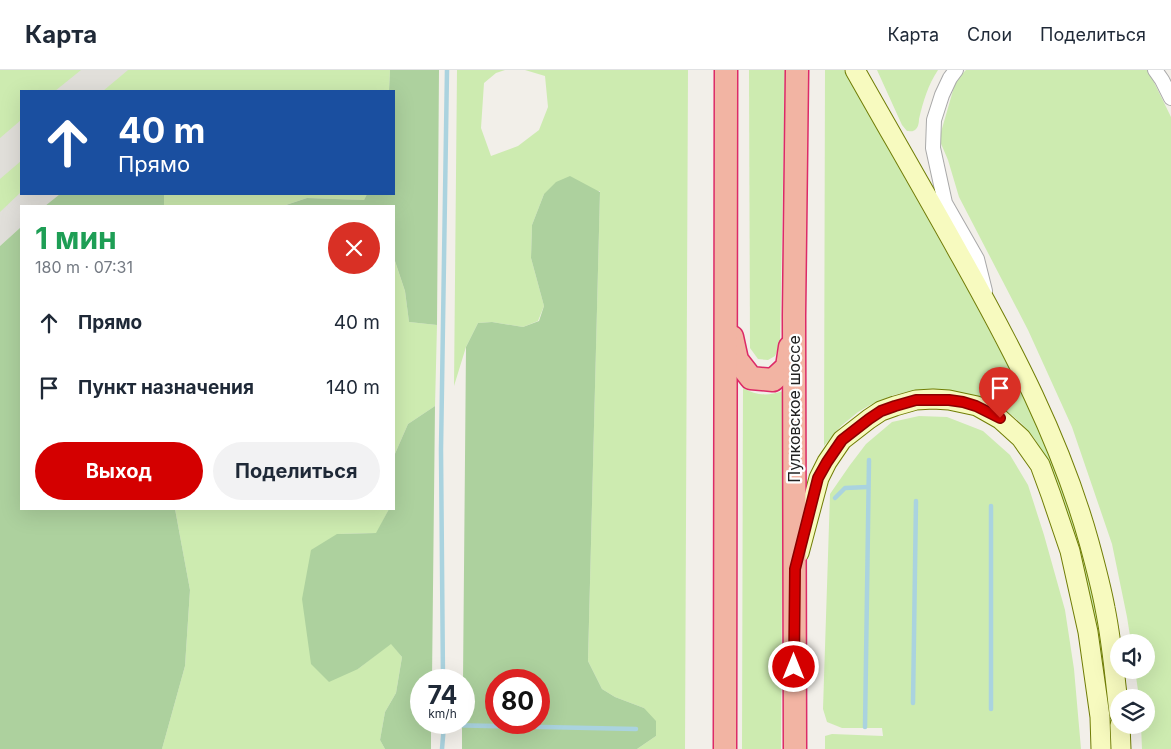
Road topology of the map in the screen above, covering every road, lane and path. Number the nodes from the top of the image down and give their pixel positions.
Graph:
1 (726, 70) edge
2 (797, 70) edge
3 (855, 70) edge
4 (956, 70) edge
5 (1155, 70) edge
6 (1171, 98) edge
7 (725, 305) junction
8 (988, 306) junction
9 (794, 316) junction
10 (795, 569) junction
11 (1116, 689) edge
12 (1120, 734) edge
13 (725, 749) edge
14 (794, 749) edge
15 (1101, 749) edge
16 (1121, 749) edge

1 - 7 highway
2 - 9 highway, Пулковское шоссе
3 - 8 main road
4 - 8 street
5 - 6 street
7 - 9 highway
7 - 13 highway
8 - 11 main road
9 - 10 highway, Пулковское шоссе
10 - 14 highway, Пулковское шоссе
10 - 15 main road
12 - 16 main road

